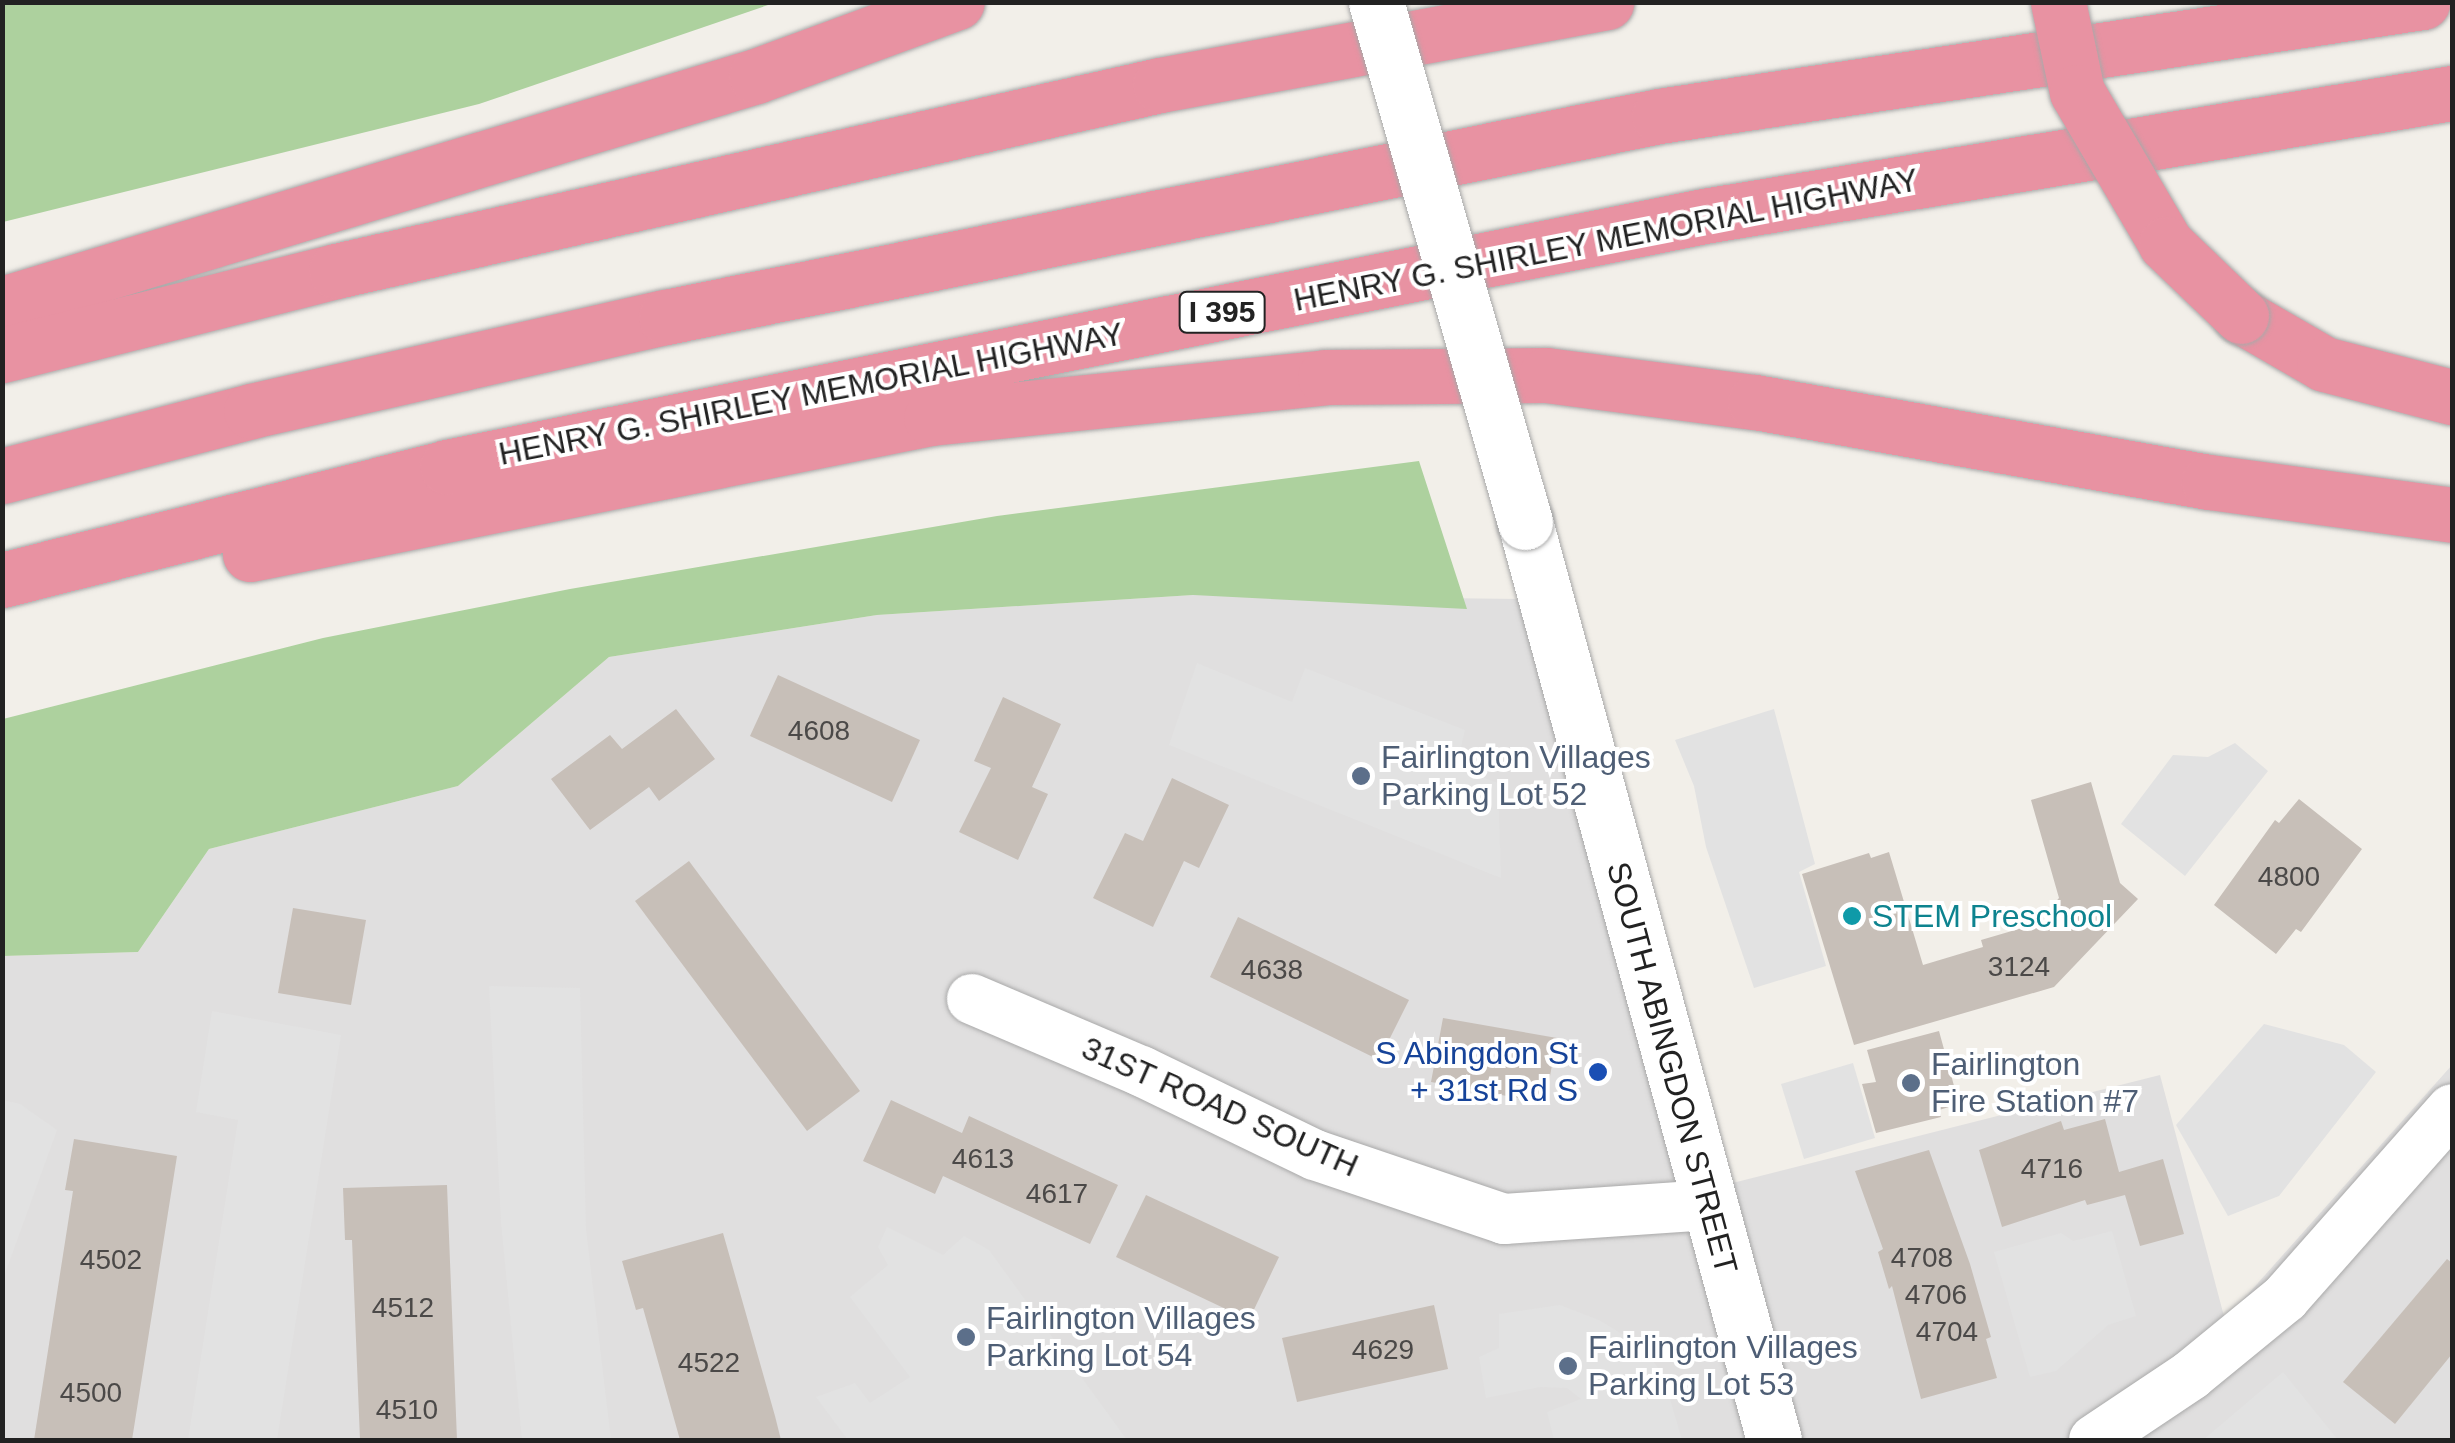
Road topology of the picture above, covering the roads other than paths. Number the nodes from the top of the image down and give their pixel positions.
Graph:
1 (958, 2) edge
2 (1376, 2) edge
3 (1606, 2) edge
4 (2058, 2) edge
5 (2423, 2) edge
6 (2452, 93) edge
7 (2, 304) edge
8 (2, 355) edge
9 (2452, 397) edge
10 (2, 476) edge
11 (2436, 509) edge
12 (2, 580) edge
13 (2, 605) edge
14 (972, 999) dead end
15 (2452, 1110) edge
16 (1709, 1204) junction
17 (1774, 1440) edge
18 (2094, 1440) edge

1 - 7 highway
2 - 16 street, SOUTH ABINGDON STREET, bridge
3 - 8 highway
4 - 9 highway, bridge
5 - 10 highway
6 - 12 highway, HENRY G. SHIRLEY MEMORIAL HIGHWAY / I 395
11 - 13 highway
14 - 16 street, 31ST ROAD SOUTH
15 - 18 street
16 - 17 street, SOUTH ABINGDON STREET

